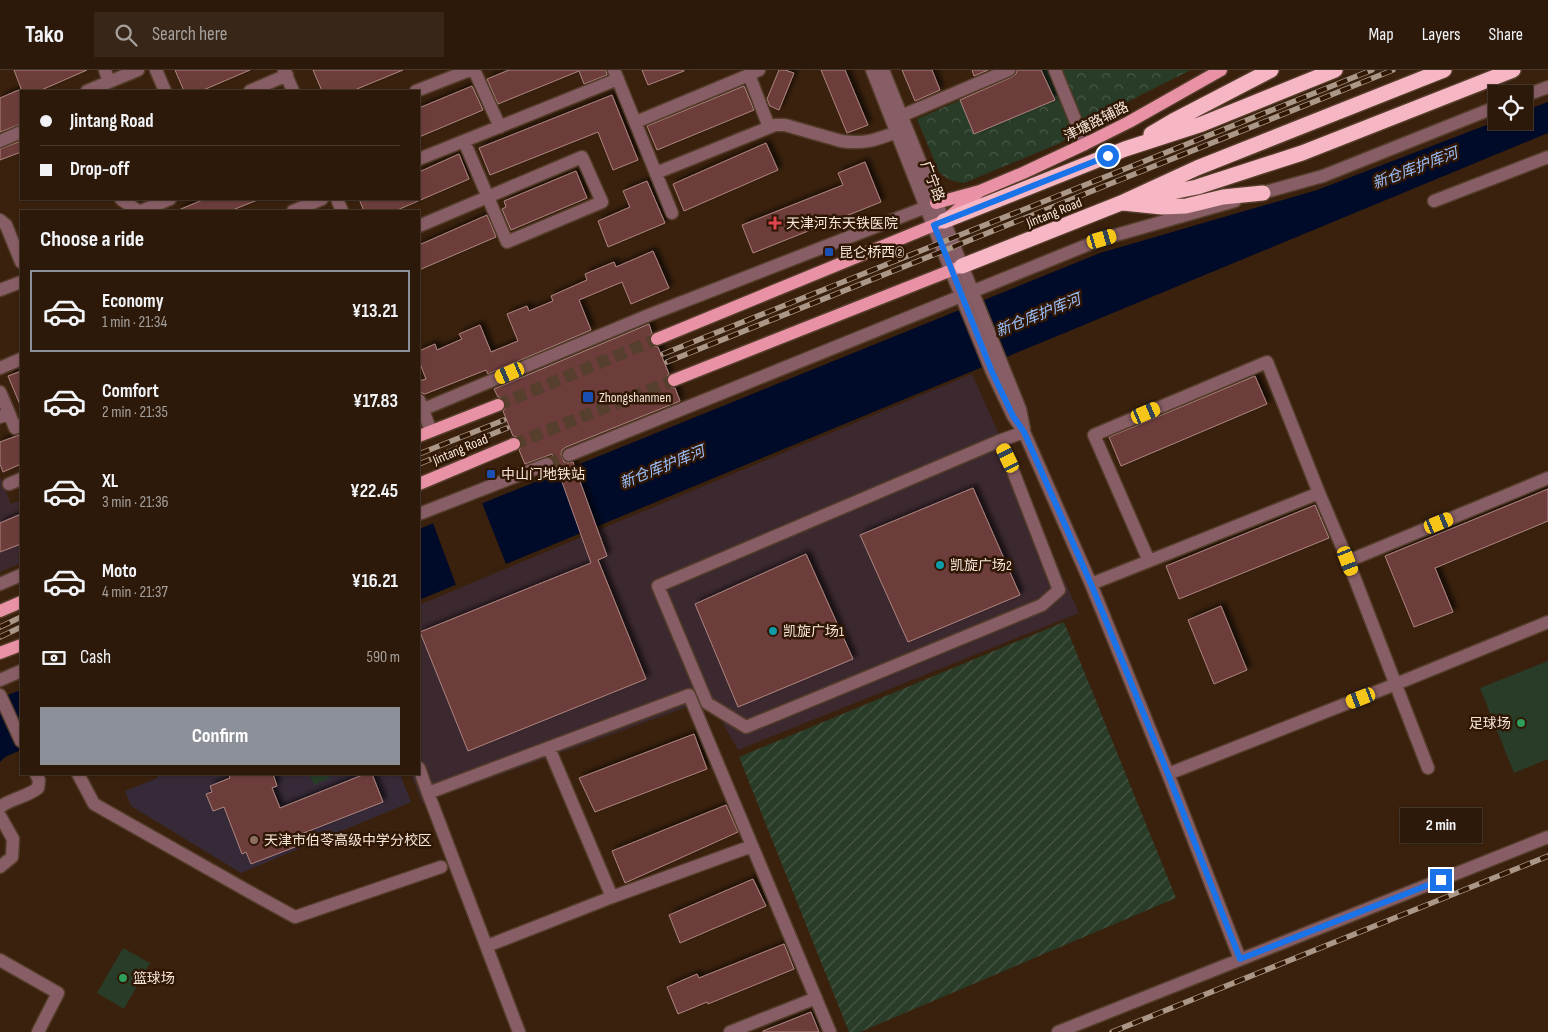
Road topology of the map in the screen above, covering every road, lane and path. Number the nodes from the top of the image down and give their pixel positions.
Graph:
1 (138, 70) edge
2 (156, 70) edge
3 (470, 70) edge
4 (474, 70) edge
5 (872, 70) edge
6 (883, 70) edge
7 (1009, 70) edge
8 (1055, 70) edge
9 (1271, 70) edge
10 (1335, 70) edge
11 (1444, 70) edge
12 (1513, 70) edge
13 (1217, 71) edge
14 (754, 72) edge
15 (285, 73) edge
16 (616, 75) edge
17 (107, 76) edge
18 (1548, 87) edge
19 (88, 90) edge
20 (165, 90) edge
21 (252, 90) edge
22 (293, 90) edge
23 (419, 90) edge
24 (1533, 93) edge
25 (1488, 110) edge
26 (636, 122) junction
27 (900, 124) junction
28 (500, 127) junction
29 (769, 127) junction
30 (20, 132) edge
31 (0, 141) edge
32 (464, 141) junction
33 (1086, 144) junction
34 (1125, 149) junction
35 (1548, 156) edge
36 (420, 160) edge
37 (656, 173) junction
38 (980, 191) junction
39 (1262, 193) junction
40 (489, 197) junction
41 (122, 200) edge
42 (167, 200) edge
43 (320, 200) edge
44 (1434, 202) dead end
45 (1122, 203) junction
46 (931, 205) junction
47 (138, 210) edge
48 (142, 210) edge
49 (295, 210) edge
50 (672, 213) dead end
51 (0, 220) edge
52 (939, 223) junction
53 (420, 226) edge
54 (20, 260) edge
55 (957, 268) junction
56 (20, 282) edge
57 (0, 290) edge
58 (968, 297) junction
59 (657, 339) tunnel mouth
60 (20, 359) edge
61 (0, 368) edge
62 (674, 380) tunnel mouth
63 (0, 392) edge
64 (498, 405) tunnel mouth
65 (420, 406) edge
66 (5, 415) edge
67 (20, 426) edge
68 (432, 431) junction
69 (1024, 432) junction
70 (420, 436) edge
71 (1000, 441) junction
72 (514, 444) tunnel mouth
73 (569, 455) tunnel mouth
74 (547, 464) tunnel mouth
75 (1548, 478) edge
76 (20, 479) edge
77 (9, 484) dead end
78 (420, 484) edge
79 (1319, 493) junction
80 (420, 514) edge
81 (1149, 561) junction
82 (1348, 561) junction
83 (20, 575) edge
84 (0, 584) edge
85 (1091, 584) junction
86 (20, 602) edge
87 (0, 611) edge
88 (1548, 622) edge
89 (20, 647) edge
90 (0, 652) edge
91 (20, 671) edge
92 (0, 680) edge
93 (1396, 684) junction
94 (1, 697) edge
95 (20, 739) edge
96 (548, 748) junction
97 (1428, 768) dead end
98 (420, 771) edge
99 (1168, 774) junction
100 (36, 775) edge
101 (79, 775) edge
102 (428, 793) junction
103 (0, 807) edge
104 (0, 816) edge
105 (1548, 837) edge
106 (752, 846) junction
107 (0, 867) edge
108 (441, 867) dead end
109 (612, 897) junction
110 (486, 946) junction
111 (1240, 959) junction
112 (0, 960) edge
113 (816, 998) junction
114 (38, 1032) edge
115 (519, 1032) edge
116 (730, 1032) edge
117 (830, 1032) edge
118 (1058, 1032) edge

1 - 17 street
2 - 20 street
3 - 23 street
4 - 28 street
5 - 27 street, 广宁路
6 - 27 street, 广宁路
7 - 27 street
8 - 33 street
9 - 34 highway
10 - 34 highway
11 - 45 highway, Jintang Road
12 - 45 highway
13 - 33 main road, 津塘路辅路
14 - 26 street
14 - 29 street
15 - 21 street
15 - 22 street
16 - 26 street
16 - 28 street
17 - 19 street
18 - 24 street
25 - 39 street
26 - 37 street
27 - 29 street
27 - 46 street, 广宁路
28 - 32 street
29 - 37 street
30 - 31 street
32 - 36 street
32 - 40 street
33 - 38 main road, 津塘路辅路
34 - 52 highway
35 - 44 street
37 - 50 street
38 - 46 main road
38 - 52 main road
39 - 45 highway
39 - 58 street
40 - 40 street
40 - 53 street
41 - 47 street
42 - 48 street
43 - 49 street
45 - 55 highway, Jintang Road
46 - 52 street, 广宁路
46 - 65 street
51 - 54 street
52 - 55 street, 广宁路
52 - 59 main road
55 - 58 street, 广宁路
55 - 62 main road, Jintang Road
56 - 57 street
58 - 69 street, 广宁路
58 - 73 street
60 - 61 street
63 - 66 street
64 - 68 main road, Jintang Road
65 - 68 street
66 - 67 street
68 - 70 main road, Jintang Road
69 - 71 street
69 - 85 street, 广宁路
71 - 71 street
72 - 78 main road, Jintang Road
74 - 80 street
75 - 82 street
76 - 77 street
79 - 81 street
79 - 81 street
79 - 82 street
81 - 85 street
82 - 93 street
83 - 84 street
85 - 99 street, 广宁路
86 - 87 main road
88 - 93 street
89 - 90 main road
91 - 92 street
93 - 97 street
93 - 99 street
94 - 95 street
96 - 102 street
96 - 106 street
96 - 109 street
98 - 102 street
99 - 111 street, 广宁路
100 - 103 street
101 - 108 street
102 - 110 street
104 - 107 street
105 - 111 street
106 - 109 street
106 - 113 street
109 - 110 street
110 - 115 street
111 - 118 street
112 - 114 street
113 - 116 street
113 - 117 street

